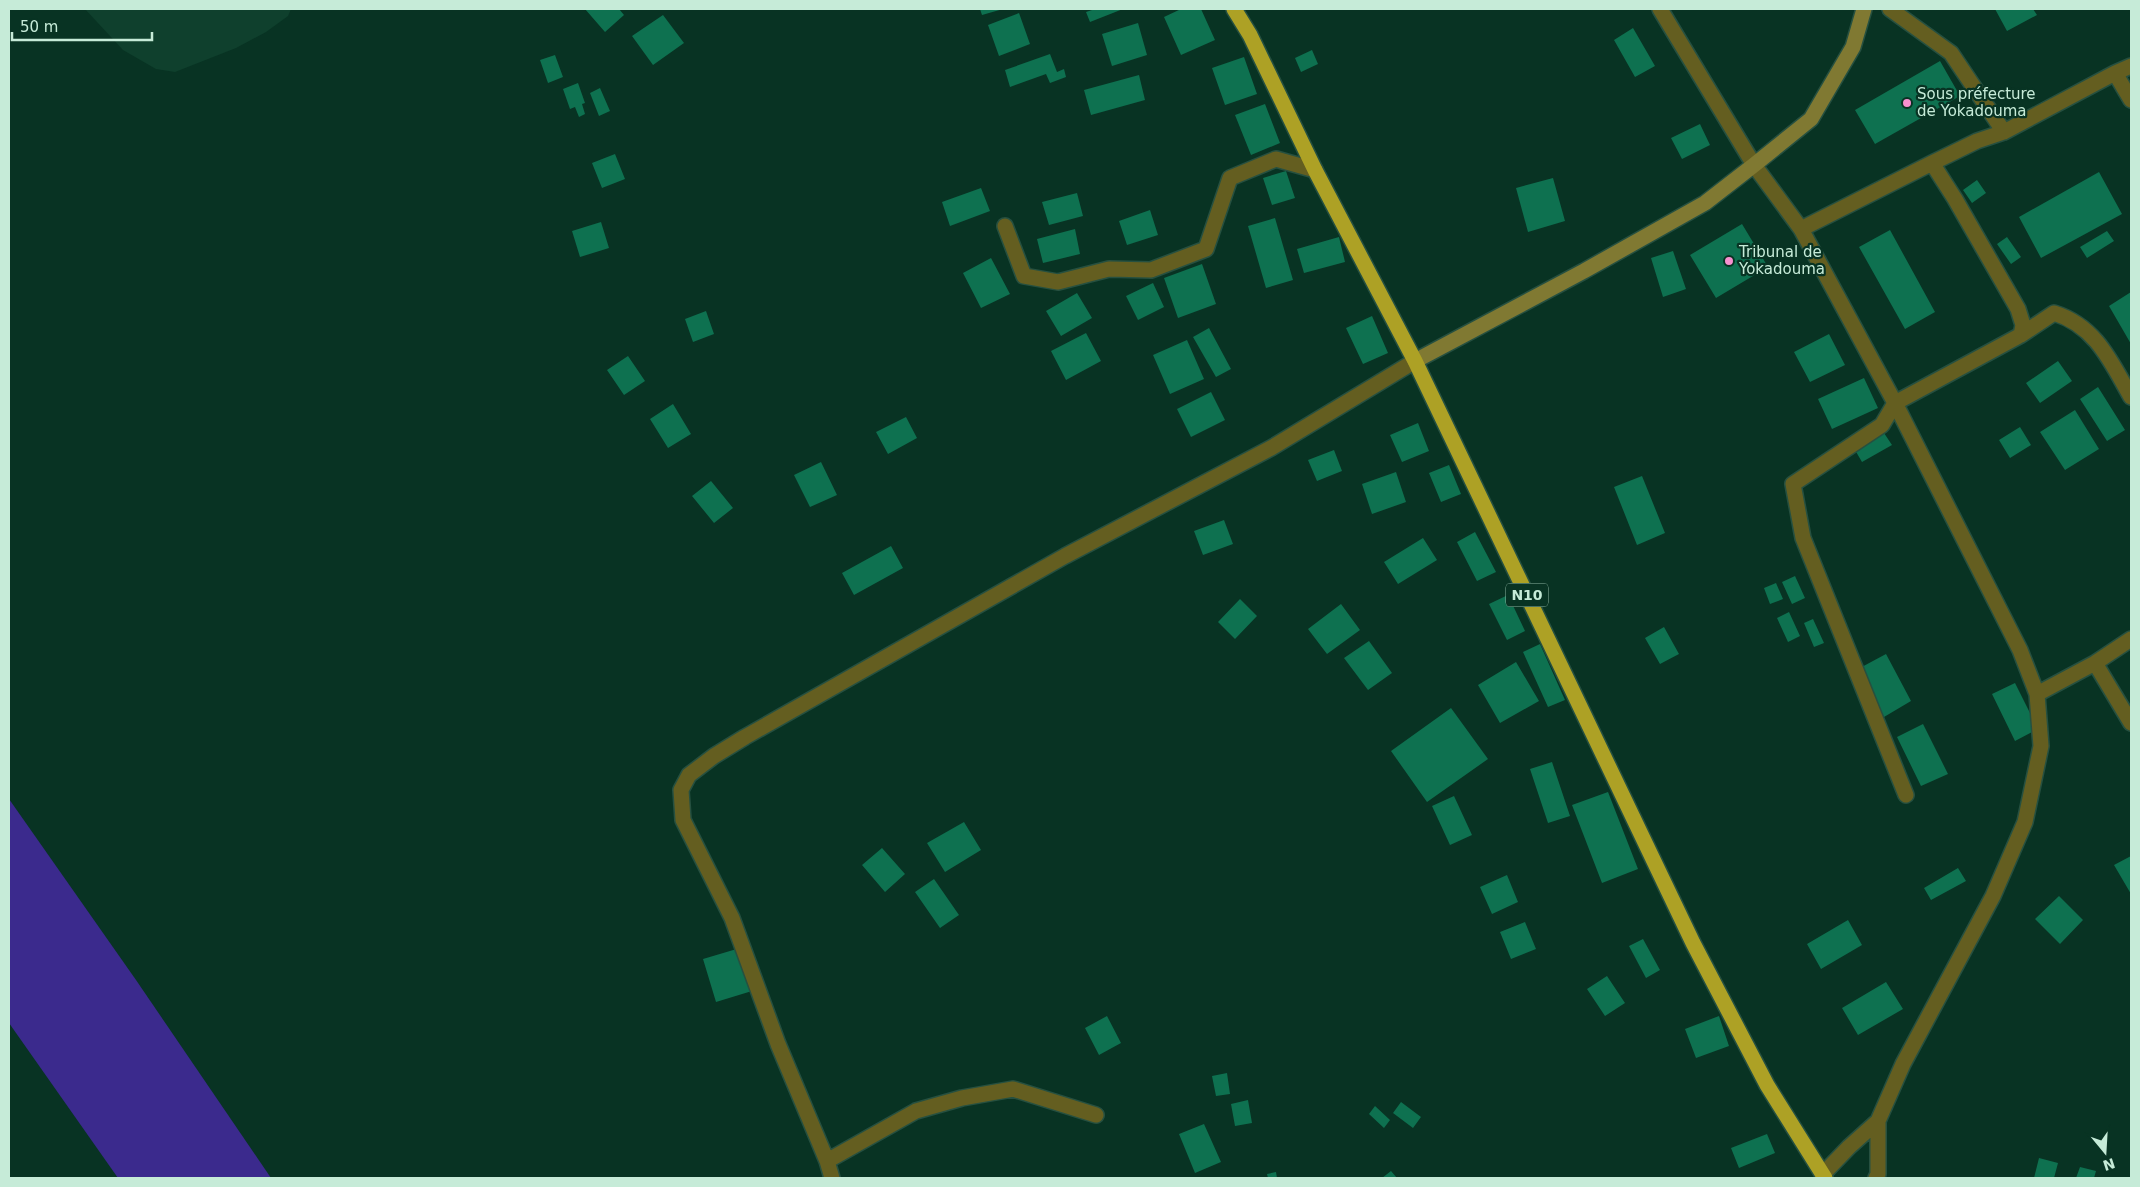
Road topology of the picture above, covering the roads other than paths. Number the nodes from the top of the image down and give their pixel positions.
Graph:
1 (1234, 9) edge
2 (1660, 9) edge
3 (1864, 9) edge
4 (1890, 9) edge
5 (2131, 66) edge
6 (2115, 73) junction
7 (2131, 100) edge
8 (2004, 132) junction
9 (1932, 163) junction
10 (1754, 166) junction
11 (1315, 170) junction
12 (1006, 226) dead end
13 (1801, 229) junction
14 (2021, 335) junction
15 (1415, 360) junction
16 (2131, 397) edge
17 (1895, 403) junction
18 (2131, 639) edge
19 (2095, 663) junction
20 (2037, 694) junction
21 (2131, 724) edge
22 (1906, 794) dead end
23 (1096, 1115) dead end
24 (1878, 1122) junction
25 (827, 1161) junction
26 (1824, 1176) edge
27 (832, 1178) edge
28 (1876, 1178) edge

1 - 11 highway, N10
2 - 10 street
3 - 10 street
4 - 8 street
5 - 6 street
6 - 7 street
6 - 8 street
8 - 9 street
9 - 13 street
9 - 14 street
10 - 13 street
10 - 15 street
11 - 12 street
11 - 15 highway, N10
13 - 17 street
14 - 16 street
14 - 17 street
15 - 25 street
15 - 26 highway, N10
17 - 20 street
17 - 22 street
18 - 19 street
19 - 20 street
19 - 21 street
20 - 24 street
23 - 25 street
24 - 26 street
24 - 28 street
25 - 27 street

